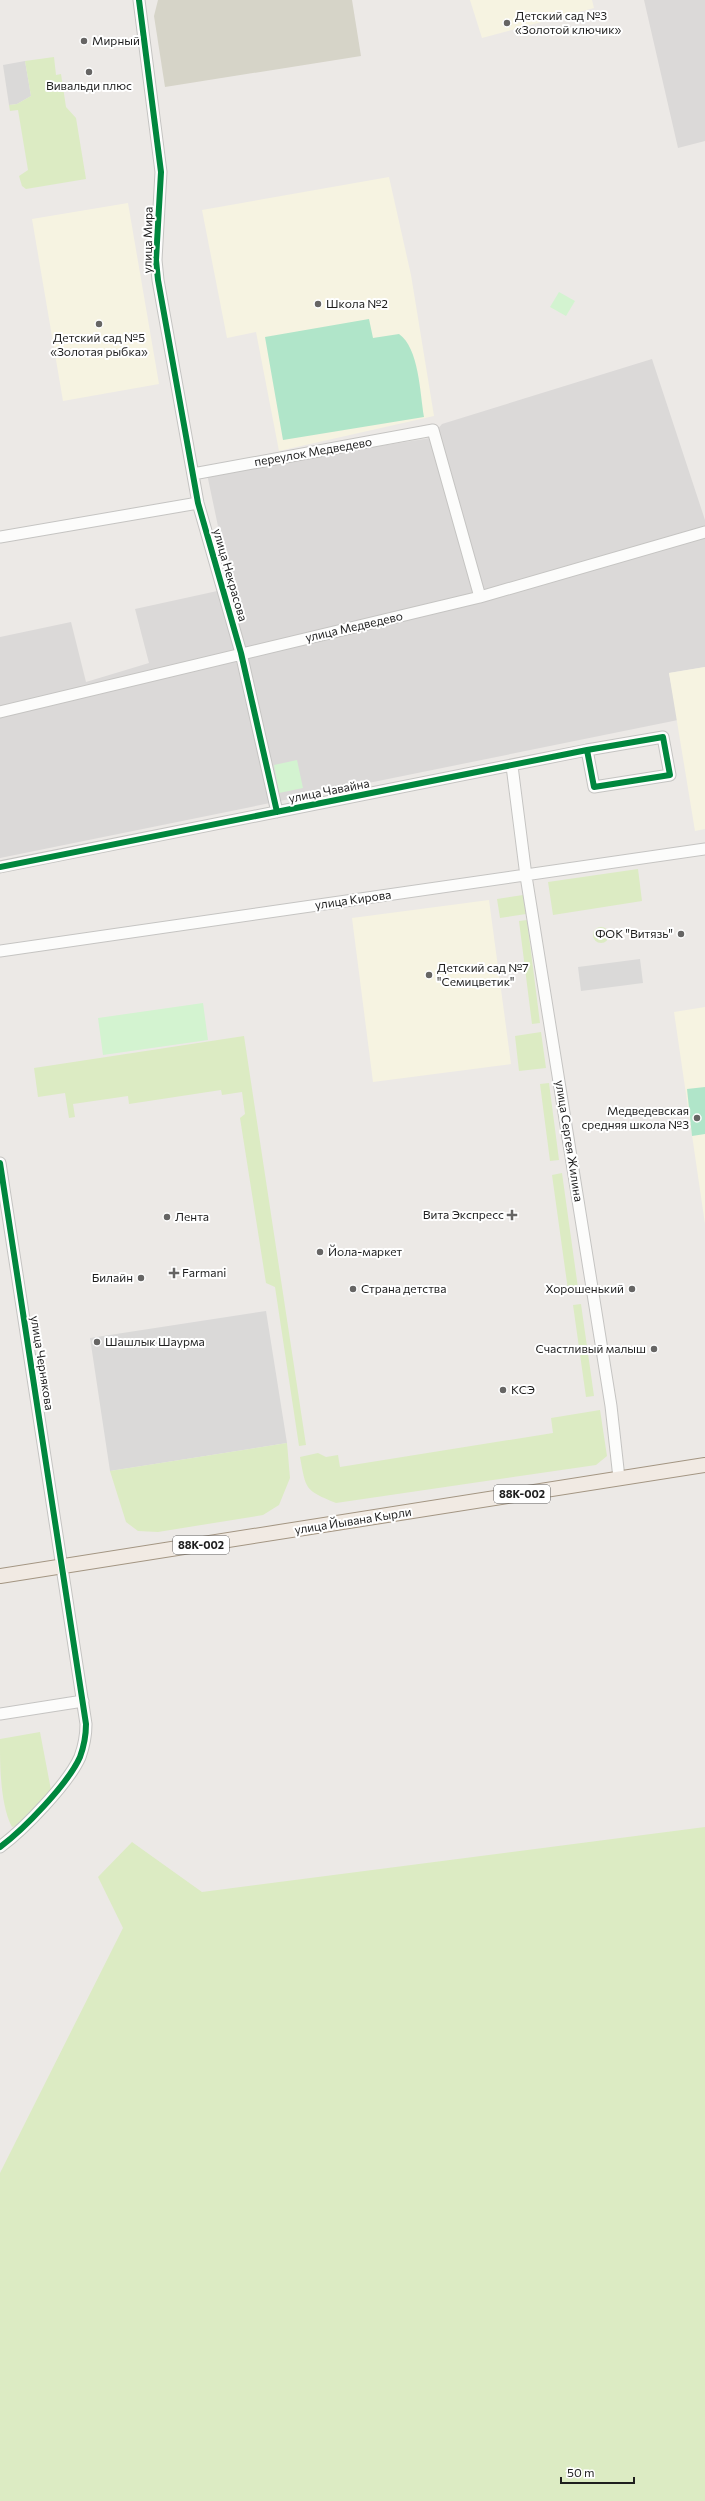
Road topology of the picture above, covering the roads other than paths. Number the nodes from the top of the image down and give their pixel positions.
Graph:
1 (139, 0) edge
2 (193, 474) junction
3 (198, 503) junction
4 (705, 532) edge
5 (0, 537) edge
6 (480, 597) junction
7 (241, 653) junction
8 (0, 712) edge
9 (588, 750) junction
10 (512, 766) junction
11 (277, 812) junction
12 (705, 849) edge
13 (0, 867) edge
14 (526, 876) junction
15 (0, 951) edge
16 (0, 1163) edge
17 (705, 1465) edge
18 (619, 1478) junction
19 (63, 1566) junction
20 (0, 1576) edge
21 (83, 1701) junction
22 (0, 1714) edge
23 (0, 1847) edge

1 - 2 street, улица Мира
2 - 3 street, улица Мира
2 - 6 street, переулок Медведево
3 - 5 street
3 - 7 street, улица Некрасова
4 - 6 street, улица Медведево
6 - 7 street, улица Медведево
7 - 8 street, улица Медведево
7 - 11 street, улица Некрасова
9 - 9 street, улица Чавайна
9 - 10 street, улица Чавайна
10 - 11 street, улица Чавайна
10 - 14 street, улица Сергея Жилина
11 - 13 street, улица Чавайна
12 - 14 street, улица Кирова
14 - 15 street, улица Кирова
14 - 18 street, улица Сергея Жилина
16 - 19 street, улица Чернякова
17 - 18 main road, улица Йывана Кырли / 88К-002
18 - 19 main road, улица Йывана Кырли / 88К-002
19 - 20 main road, улица Йывана Кырли / 88К-002
19 - 21 street, улица Чернякова
21 - 22 street
21 - 23 street, улица Чернякова

